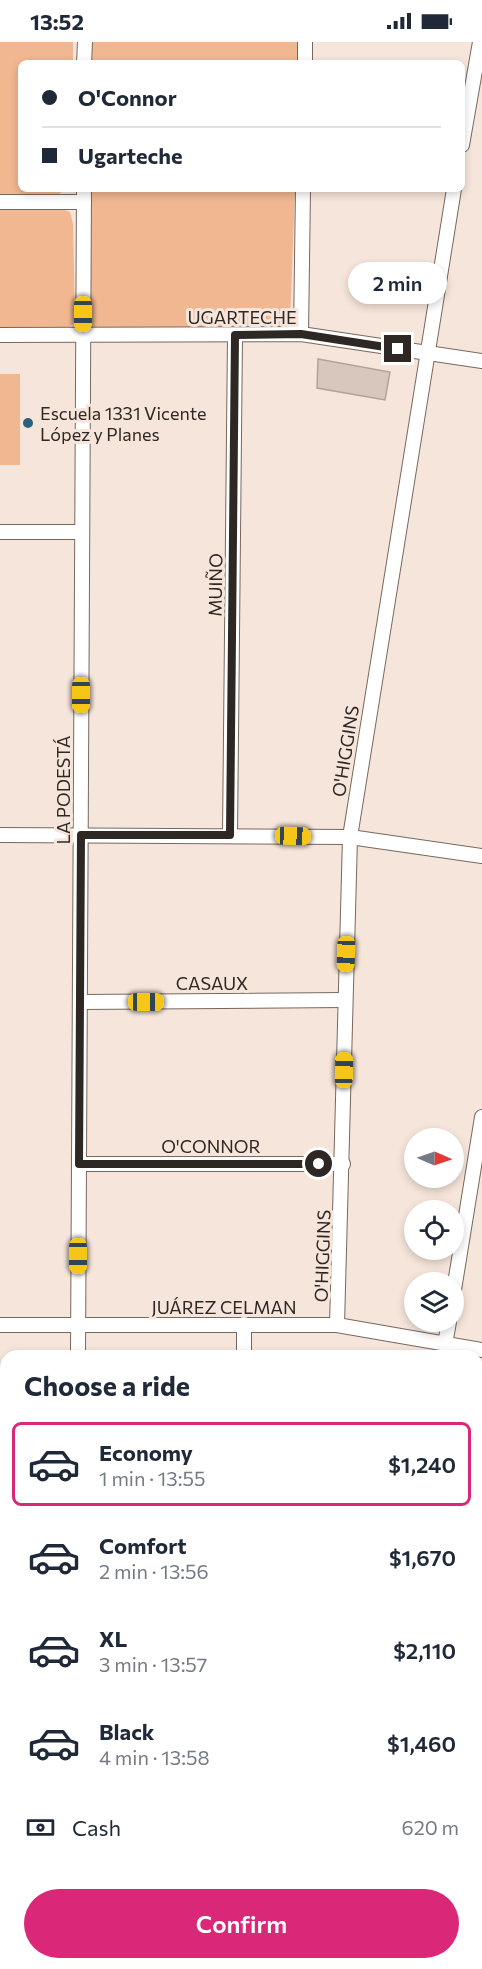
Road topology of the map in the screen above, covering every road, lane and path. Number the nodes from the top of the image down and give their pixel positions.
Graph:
1 (85, 42) edge
2 (305, 42) edge
3 (480, 42) edge
4 (84, 60) edge
5 (305, 60) edge
6 (465, 128) edge
7 (303, 192) edge
8 (453, 192) edge
9 (84, 195) edge
10 (0, 202) edge
11 (301, 334) junction
12 (0, 335) edge
13 (235, 335) junction
14 (83, 336) junction
15 (426, 353) junction
16 (482, 361) edge
17 (0, 532) edge
18 (82, 532) junction
19 (0, 835) edge
20 (81, 835) junction
21 (230, 835) junction
22 (350, 837) junction
23 (482, 856) edge
24 (345, 1000) junction
25 (80, 1002) junction
26 (482, 1117) edge
27 (79, 1164) junction
28 (343, 1164) junction
29 (457, 1272) edge
30 (244, 1324) junction
31 (0, 1325) edge
32 (78, 1325) junction
33 (338, 1325) junction
34 (447, 1332) edge
35 (445, 1344) junction
36 (78, 1350) edge
37 (244, 1350) edge
38 (482, 1350) edge

1 - 4 street
2 - 5 street
3 - 6 street
7 - 11 street
8 - 15 street, O'HIGGINS
9 - 10 street
9 - 14 street, LA PODESTÁ
11 - 13 street, UGARTECHE
11 - 15 street, UGARTECHE
12 - 14 street, UGARTECHE
13 - 14 street, UGARTECHE
13 - 21 street, MUIÑO
14 - 18 street, LA PODESTÁ
15 - 16 street, UGARTECHE
15 - 22 street, O'HIGGINS
17 - 18 street
18 - 20 street, LA PODESTÁ
19 - 20 street
20 - 21 street
20 - 25 street, LA PODESTÁ
21 - 22 street
22 - 23 street
22 - 24 street, O'HIGGINS
24 - 25 street, CASAUX
24 - 28 street, O'HIGGINS
25 - 27 street, LA PODESTÁ
26 - 29 street
27 - 28 street, O'CONNOR
27 - 32 street, LA PODESTÁ
28 - 33 street, O'HIGGINS
30 - 32 street, JUÁREZ CELMAN
30 - 33 street, JUÁREZ CELMAN
30 - 37 street
31 - 32 street, JUÁREZ CELMAN
32 - 36 street, LA PODESTÁ
33 - 35 street, JUÁREZ CELMAN
34 - 35 street
35 - 38 street, JUÁREZ CELMAN

